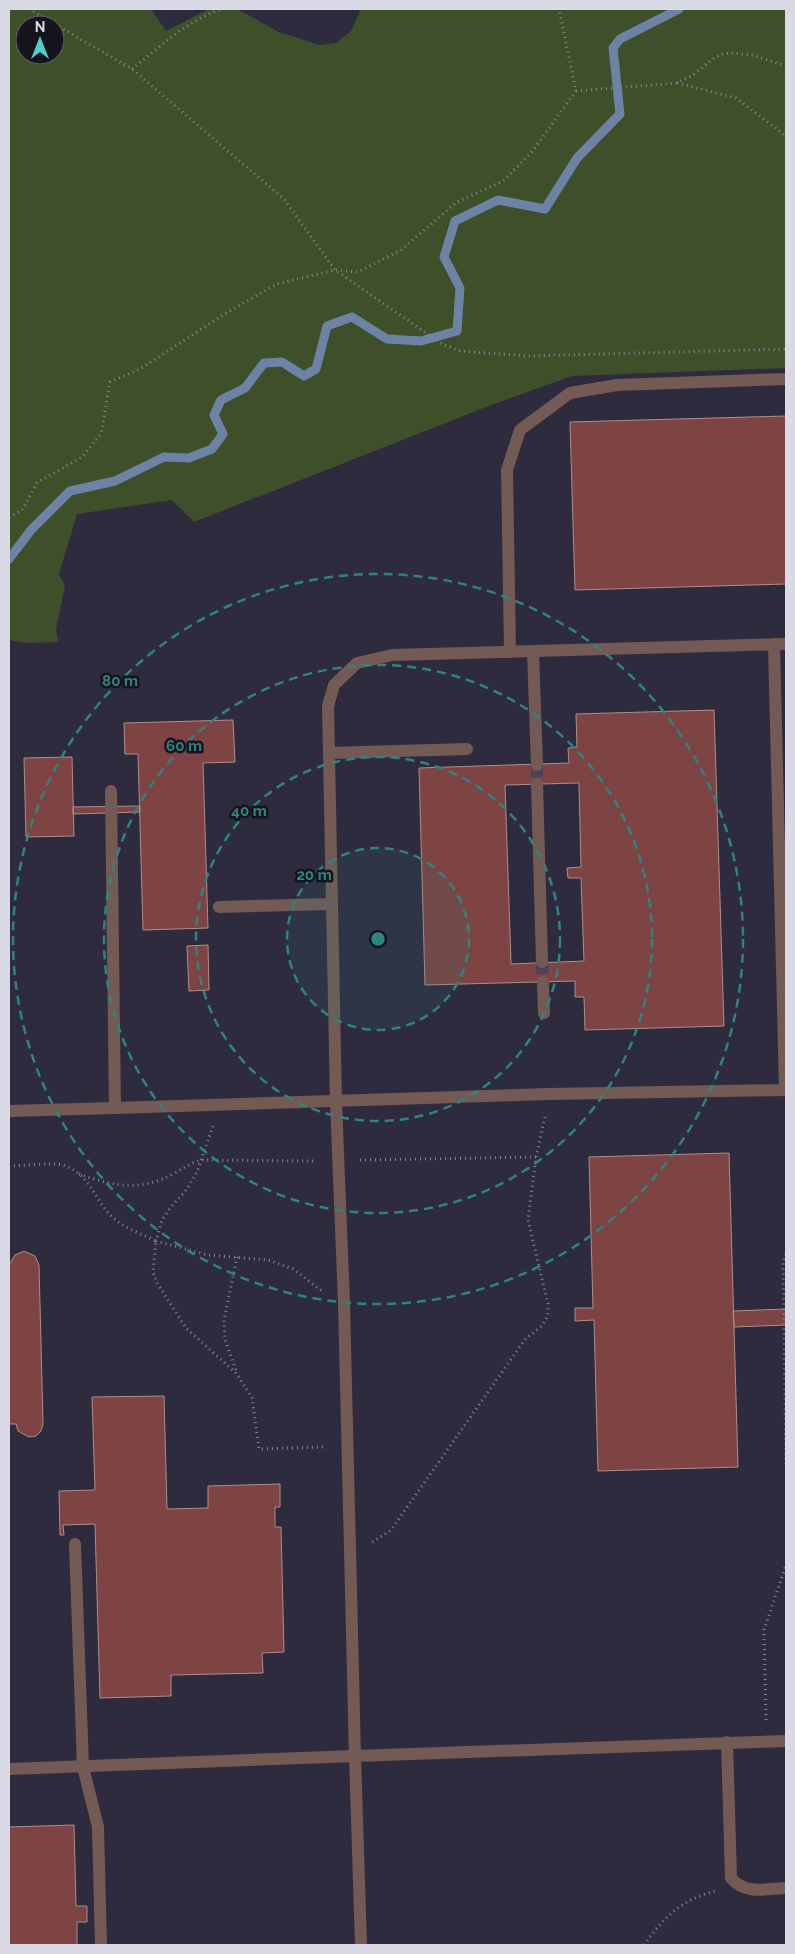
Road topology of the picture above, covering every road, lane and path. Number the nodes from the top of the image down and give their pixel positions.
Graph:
1 (29, 9) edge
2 (222, 9) edge
3 (559, 9) edge
4 (786, 66) edge
5 (132, 69) junction
6 (676, 83) junction
7 (576, 91) junction
8 (786, 136) edge
9 (335, 270) junction
10 (786, 349) edge
11 (786, 379) edge
12 (9, 517) edge
13 (780, 644) edge
14 (510, 652) junction
15 (533, 652) junction
16 (467, 749) dead end
17 (330, 753) junction
18 (537, 764) tunnel mouth
19 (537, 784) tunnel mouth
20 (111, 791) dead end
21 (331, 904) junction
22 (219, 907) dead end
23 (542, 962) tunnel mouth
24 (543, 982) tunnel mouth
25 (544, 1013) dead end
26 (786, 1090) edge
27 (549, 1094) junction
28 (336, 1102) junction
29 (213, 1105) junction
30 (114, 1108) junction
31 (9, 1111) edge
32 (536, 1157) junction
33 (202, 1160) junction
34 (338, 1161) junction
35 (9, 1166) edge
36 (79, 1174) junction
37 (156, 1240) junction
38 (786, 1254) edge
39 (237, 1257) junction
40 (344, 1304) junction
41 (237, 1374) junction
42 (348, 1446) junction
43 (786, 1464) edge
44 (75, 1544) dead end
45 (350, 1557) junction
46 (786, 1565) edge
47 (786, 1740) edge
48 (767, 1741) junction
49 (727, 1742) junction
50 (354, 1756) junction
51 (83, 1767) junction
52 (9, 1769) edge
53 (736, 1884) junction
54 (786, 1888) edge
55 (101, 1945) edge
56 (361, 1945) edge
57 (644, 1945) edge

1 - 5 path
2 - 5 path
3 - 7 path
4 - 6 path
5 - 9 path
6 - 7 path
6 - 8 path
7 - 9 path
9 - 10 path
9 - 12 path
11 - 14 lane
13 - 15 lane
13 - 26 lane
14 - 15 lane
14 - 17 lane
15 - 18 lane
16 - 17 lane
17 - 21 lane
19 - 23 lane
20 - 30 lane
21 - 22 lane
21 - 28 lane
24 - 25 lane
26 - 27 lane
27 - 28 lane
27 - 32 path
28 - 29 lane
28 - 34 lane
29 - 30 lane
29 - 33 path
30 - 31 lane
32 - 34 path
32 - 45 path
33 - 34 path
33 - 36 path
33 - 37 path
34 - 40 lane
35 - 36 path
36 - 37 path
37 - 39 path
37 - 41 path
38 - 43 path
39 - 40 path
39 - 41 path
40 - 42 lane
41 - 42 path
42 - 45 lane
44 - 51 lane
45 - 50 lane
46 - 48 path
47 - 48 lane
48 - 49 lane
49 - 50 lane
49 - 53 lane
50 - 51 lane
50 - 56 lane
51 - 52 lane
51 - 55 lane
53 - 54 lane
53 - 57 path

